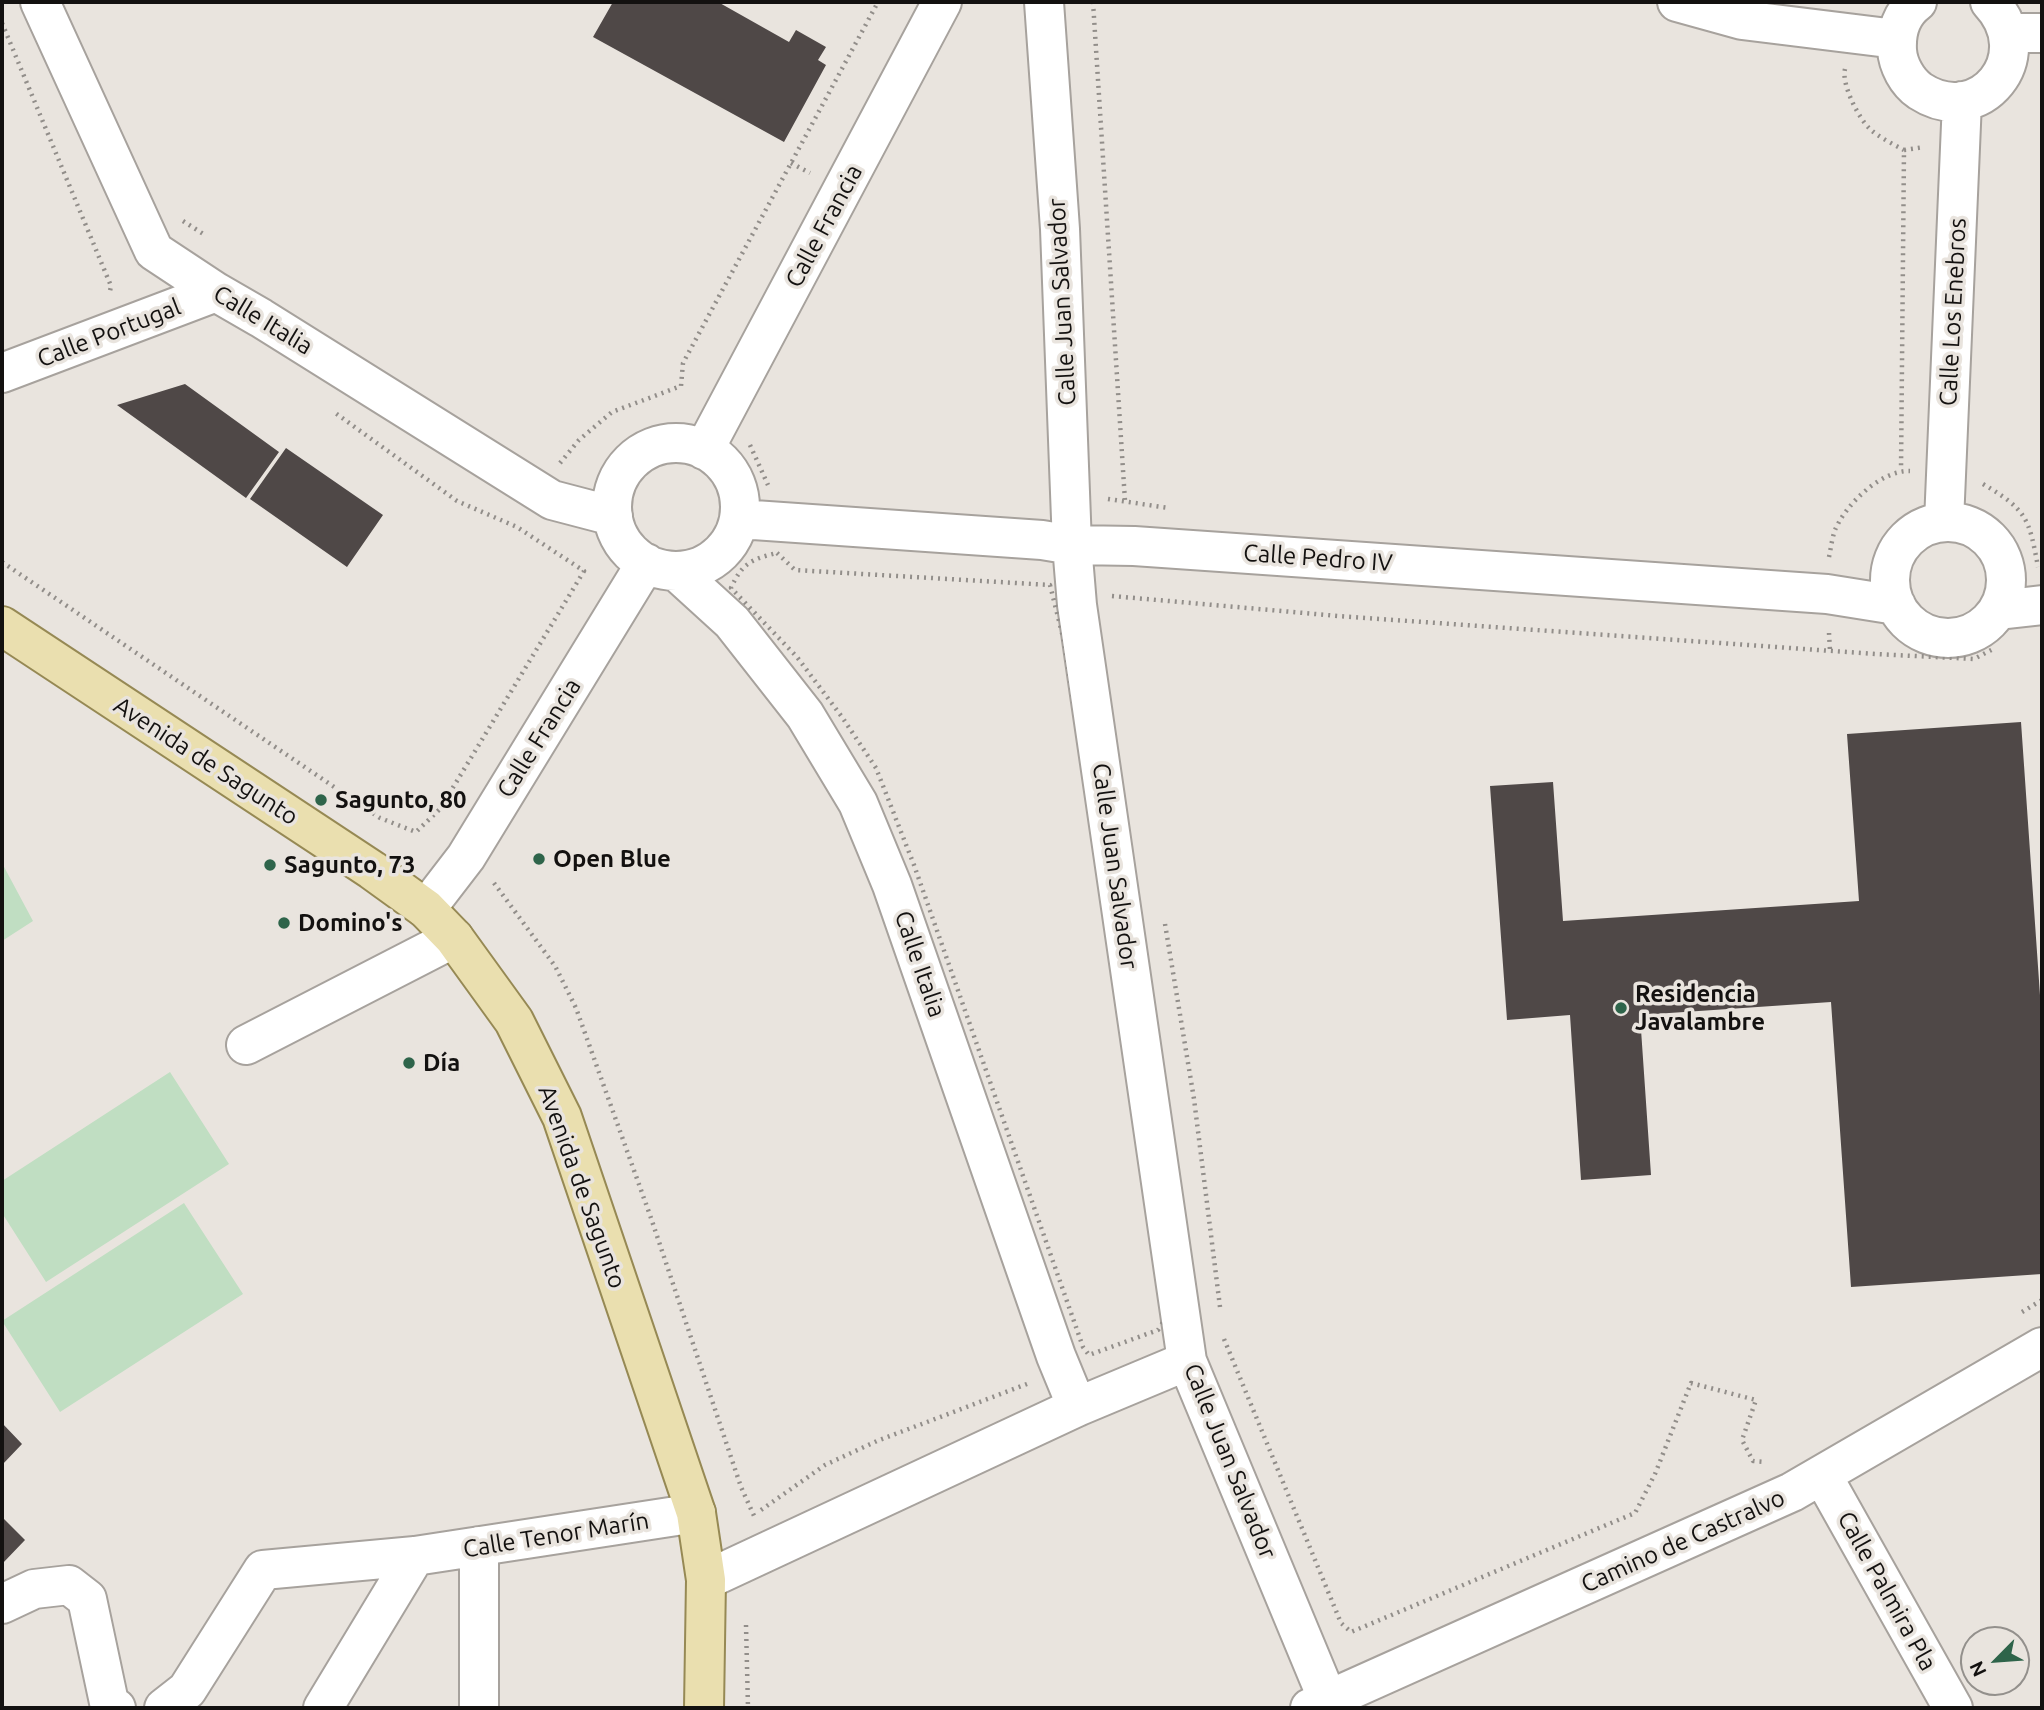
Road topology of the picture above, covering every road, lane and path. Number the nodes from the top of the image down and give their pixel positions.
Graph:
1 (40, 2) edge
2 (878, 2) edge
3 (942, 2) edge
4 (1044, 2) edge
5 (1093, 2) edge
6 (1677, 2) edge
7 (1917, 2) edge
8 (1742, 11) edge
9 (2, 23) edge
10 (2014, 23) edge
11 (1853, 34) junction
12 (1896, 40) junction
13 (1962, 101) junction
14 (176, 216) dead end
15 (215, 243) dead end
16 (216, 292) junction
17 (109, 301) dead end
18 (2, 373) edge
19 (328, 407) dead end
20 (705, 450) junction
21 (555, 468) dead end
22 (1901, 470) junction
23 (1946, 471) junction
24 (1179, 509) dead end
25 (612, 516) junction
26 (739, 519) junction
27 (1944, 522) junction
28 (1072, 545) junction
29 (2, 562) edge
30 (1827, 562) dead end
31 (661, 567) junction
32 (2041, 590) edge
33 (1896, 605) junction
34 (1112, 607) dead end
35 (2, 625) edge
36 (2002, 626) junction
37 (488, 876) dead end
38 (426, 909) junction
39 (1164, 921) dead end
40 (454, 938) junction
41 (246, 1045) dead end
42 (2042, 1300) edge
43 (2019, 1314) dead end
44 (1221, 1316) dead end
45 (1223, 1336) dead end
46 (1083, 1347) joint
47 (2042, 1347) edge
48 (1187, 1361) junction
49 (1030, 1378) dead end
50 (1077, 1407) junction
51 (1773, 1463) dead end
52 (1822, 1475) junction
53 (696, 1513) junction
54 (755, 1515) junction
55 (479, 1546) junction
56 (762, 1553) junction
57 (415, 1556) junction
58 (706, 1580) junction
59 (2, 1604) edge
60 (746, 1621) dead end
61 (1319, 1704) edge
62 (116, 1708) edge
63 (164, 1708) edge
64 (323, 1708) edge
65 (479, 1708) edge
66 (704, 1708) edge
67 (748, 1708) edge
68 (1953, 1708) edge

1 - 16 street, Calle Italia
2 - 21 path
3 - 20 street, Calle Francia
4 - 28 street, Calle Juan Salvador
5 - 24 path
6 - 8 street
7 - 12 street
8 - 11 street
9 - 17 path
10 - 13 street
11 - 12 street
11 - 22 path
12 - 13 street
13 - 23 street, Calle Los Enebros
14 - 15 path
16 - 18 street, Calle Portugal
16 - 25 street, Calle Italia
19 - 29 path
20 - 25 street
20 - 26 street
22 - 23 path
22 - 30 path
23 - 27 street, Calle Los Enebros
23 - 32 path
25 - 31 street
26 - 28 street, Calle Pedro IV
26 - 31 street
27 - 33 street
27 - 36 street
28 - 33 street, Calle Pedro IV
28 - 48 street, Calle Juan Salvador
31 - 38 street, Calle Francia
31 - 50 street, Calle Italia
32 - 36 street
33 - 36 street
34 - 36 path
35 - 38 main road, Avenida de Sagunto
37 - 54 path
38 - 40 main road, Avenida de Sagunto
39 - 44 path
40 - 41 street
40 - 53 main road, Avenida de Sagunto
42 - 43 path
45 - 51 path
46 - 46 path
47 - 52 street, Camino de Castralvo
48 - 50 street
48 - 61 street, Calle Juan Salvador
49 - 54 path
50 - 56 street
52 - 61 street, Camino de Castralvo
52 - 68 street, Calle Palmira Pla
53 - 55 street, Calle Tenor Marín
53 - 58 main road, Avenida de Sagunto
54 - 56 path
55 - 57 street, Calle Tenor Marín
55 - 65 street
56 - 58 street
57 - 63 street, Calle Tenor Marín
57 - 64 street
58 - 66 main road, Avenida de Sagunto
59 - 62 street
60 - 67 path

